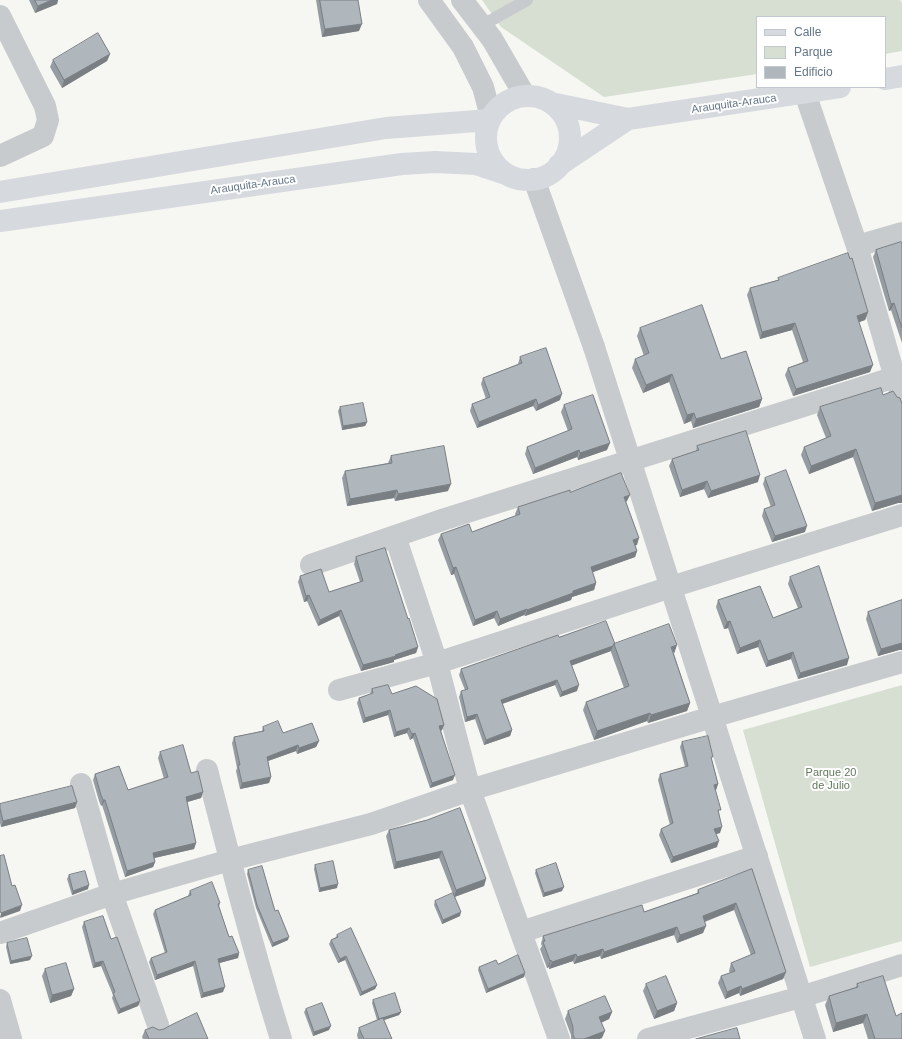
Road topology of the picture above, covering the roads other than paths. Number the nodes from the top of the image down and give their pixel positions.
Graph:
1 (429, 0) edge
2 (462, 0) edge
3 (527, 0) edge
4 (0, 16) edge
5 (481, 26) junction
6 (902, 76) edge
7 (886, 79) edge
8 (834, 88) edge
9 (805, 93) junction
10 (525, 96) junction
11 (551, 103) junction
12 (490, 118) junction
13 (628, 119) junction
14 (0, 156) edge
15 (559, 166) junction
16 (506, 174) junction
17 (534, 179) junction
18 (0, 192) edge
19 (0, 221) edge
20 (902, 233) edge
21 (857, 246) junction
22 (900, 383) edge
23 (630, 462) junction
24 (902, 515) edge
25 (395, 536) junction
26 (311, 565) dead end
27 (671, 587) junction
28 (902, 662) edge
29 (437, 663) junction
30 (339, 690) dead end
31 (712, 717) junction
32 (207, 770) dead end
33 (81, 784) dead end
34 (470, 790) junction
35 (757, 856) junction
36 (230, 860) junction
37 (112, 894) junction
38 (521, 932) junction
39 (0, 933) edge
40 (902, 965) edge
41 (802, 997) junction
42 (0, 1000) edge
43 (158, 1025) dead end
44 (11, 1039) edge
45 (281, 1039) edge
46 (559, 1039) edge
47 (648, 1039) edge
48 (815, 1039) edge

1 - 12 street
2 - 5 street
3 - 5 lane
4 - 14 street
5 - 10 street
6 - 7 main road
8 - 9 main road, Arauquita-Arauca
9 - 13 main road, Arauquita-Arauca
9 - 21 street
10 - 11 main road
10 - 12 main road
11 - 13 main road
11 - 15 main road
12 - 16 main road
12 - 18 main road
13 - 15 main road
15 - 17 main road
16 - 17 main road
16 - 19 main road, Arauquita-Arauca
17 - 23 street
20 - 21 street
21 - 22 street
22 - 23 street
23 - 25 street
23 - 27 street
24 - 27 street
25 - 26 street
25 - 29 street
27 - 29 street
27 - 31 street
28 - 31 street
29 - 30 street
29 - 34 street
31 - 34 street
31 - 35 street
32 - 36 street
33 - 37 street
34 - 36 street
34 - 38 street
35 - 38 street
35 - 41 street
36 - 37 street
36 - 45 street
37 - 39 street
37 - 43 street
38 - 46 street
40 - 41 street
41 - 47 street
41 - 48 street
42 - 44 street

